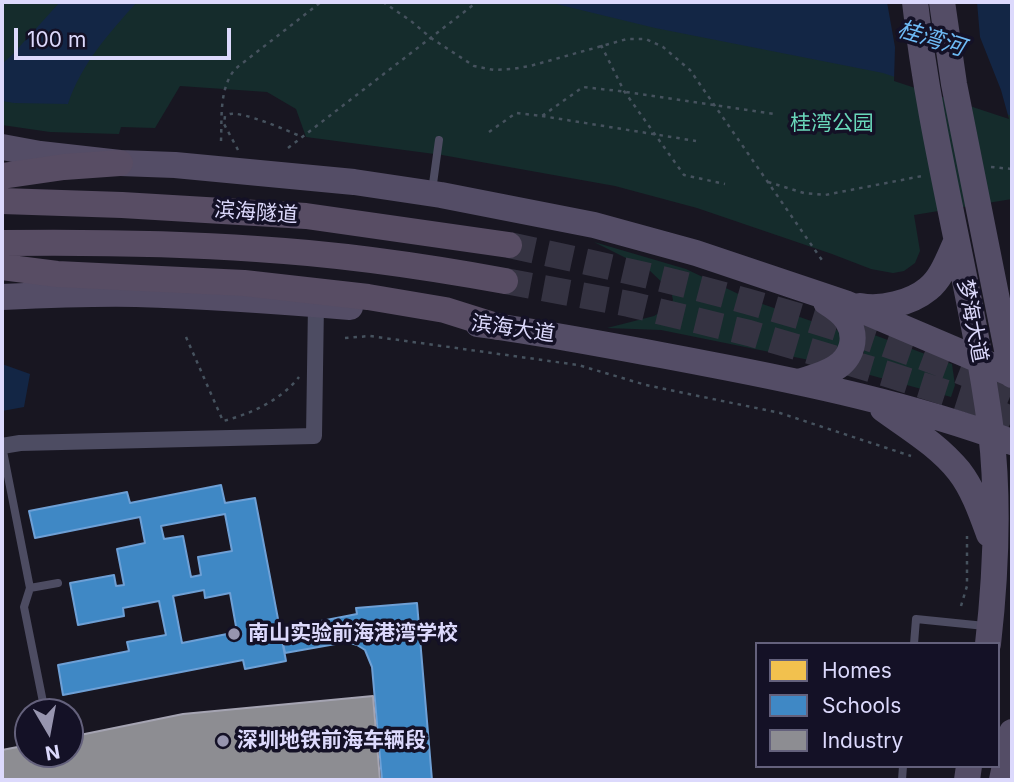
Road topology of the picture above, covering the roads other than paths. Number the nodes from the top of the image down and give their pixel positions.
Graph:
1 (915, 2) edge
2 (942, 2) edge
3 (439, 141) dead end
4 (2, 147) edge
5 (120, 163) junction
6 (2, 176) edge
7 (432, 193) junction
8 (2, 201) edge
9 (956, 238) junction
10 (2, 243) edge
11 (509, 244) tunnel mouth
12 (2, 267) edge
13 (992, 270) junction
14 (505, 281) tunnel mouth
15 (812, 292) junction
16 (2, 297) edge
17 (1012, 302) edge
18 (845, 303) junction
19 (316, 304) junction
20 (499, 327) junction
21 (979, 359) junction
22 (1012, 374) edge
23 (797, 382) junction
24 (864, 396) junction
25 (1002, 438) edge
26 (2, 446) edge
27 (994, 561) junction
28 (58, 583) dead end
29 (30, 588) junction
30 (989, 635) edge
31 (914, 642) edge
32 (42, 698) edge
33 (1012, 732) edge
34 (1002, 780) edge

1 - 9 main road, 梦海大道
2 - 13 main road, 梦海大道
3 - 7 lane
4 - 5 main road
5 - 6 highway
5 - 7 main road
7 - 15 main road
8 - 11 highway, 滨海隧道
9 - 18 main road
9 - 21 main road, 梦海大道
10 - 14 highway, 滨海隧道
12 - 20 highway
13 - 17 main road
13 - 22 main road, 梦海大道
15 - 18 main road
15 - 23 main road
16 - 19 main road, 滨海大道
18 - 21 main road
19 - 20 main road, 滨海大道
19 - 26 street
20 - 23 main road, 滨海大道
21 - 22 main road
21 - 25 main road, 梦海大道
23 - 24 main road, 滨海大道
24 - 25 main road, 滨海大道
24 - 27 main road
25 - 27 main road, 梦海大道
26 - 29 lane
27 - 30 main road, 梦海大道
28 - 29 lane
29 - 32 lane
30 - 31 lane
33 - 34 main road

